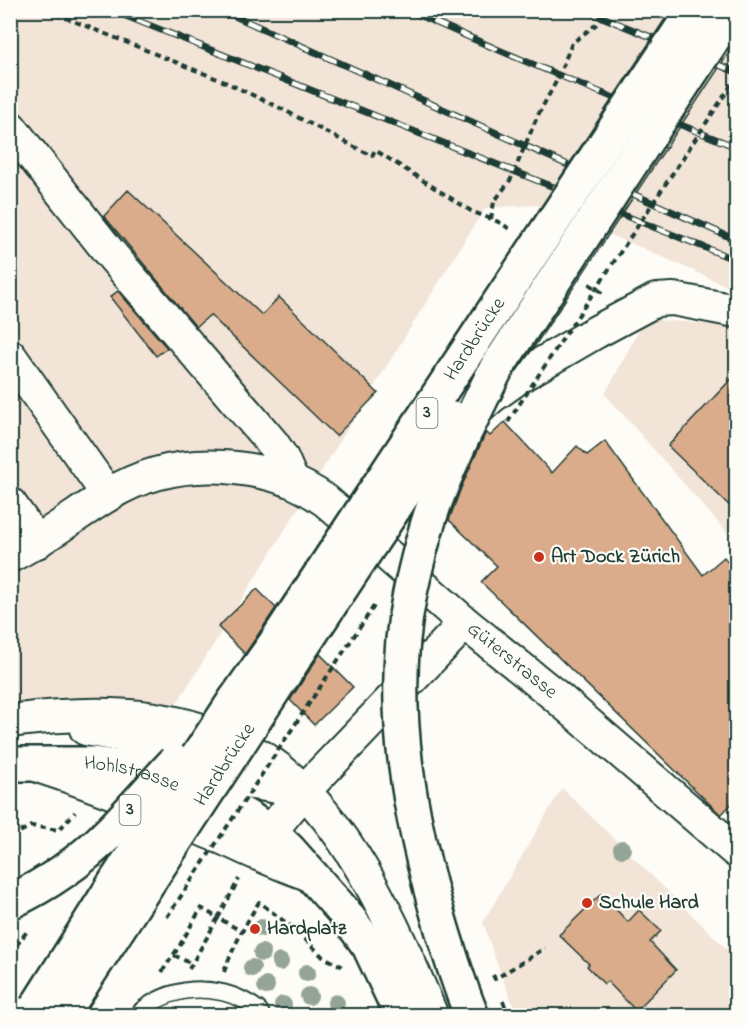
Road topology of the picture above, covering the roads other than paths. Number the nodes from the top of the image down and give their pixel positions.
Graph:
1 (694, 10) edge
2 (732, 10) edge
3 (10, 127) edge
4 (736, 311) edge
5 (10, 356) edge
6 (496, 369) junction
7 (292, 481) junction
8 (108, 495) junction
9 (10, 504) edge
10 (356, 528) junction
11 (24, 549) edge
12 (465, 623) junction
13 (235, 700) junction
14 (22, 720) edge
15 (21, 764) edge
16 (304, 791) junction
17 (270, 832) junction
18 (736, 851) edge
19 (311, 875) junction
20 (21, 913) edge
21 (44, 1013) edge
22 (148, 1016) edge
23 (253, 1016) edge
24 (402, 1016) edge
25 (432, 1016) edge
26 (472, 1016) edge

1 - 13 main road, Hardbrücke / 3, bridge
2 - 6 main road, Hardbrücke, bridge
3 - 7 street
4 - 10 street
5 - 8 street
6 - 21 main road, Hardbrücke, bridge
6 - 26 main road, Hardbrücke, bridge
7 - 8 street
7 - 10 street
8 - 11 street
9 - 11 street
10 - 12 street
12 - 16 street, Güterstrasse
12 - 18 street, Güterstrasse
13 - 20 main road, Hardbrücke / 3, bridge
13 - 21 main road, Hardbrücke, bridge
14 - 16 street
15 - 17 main road, Hohlstrasse / 3
15 - 19 street, Hohlstrasse
16 - 17 street, Güterstrasse
16 - 25 street
17 - 19 main road, Hohlstrasse / 3
19 - 24 main road, Hohlstrasse / 3
22 - 23 street

